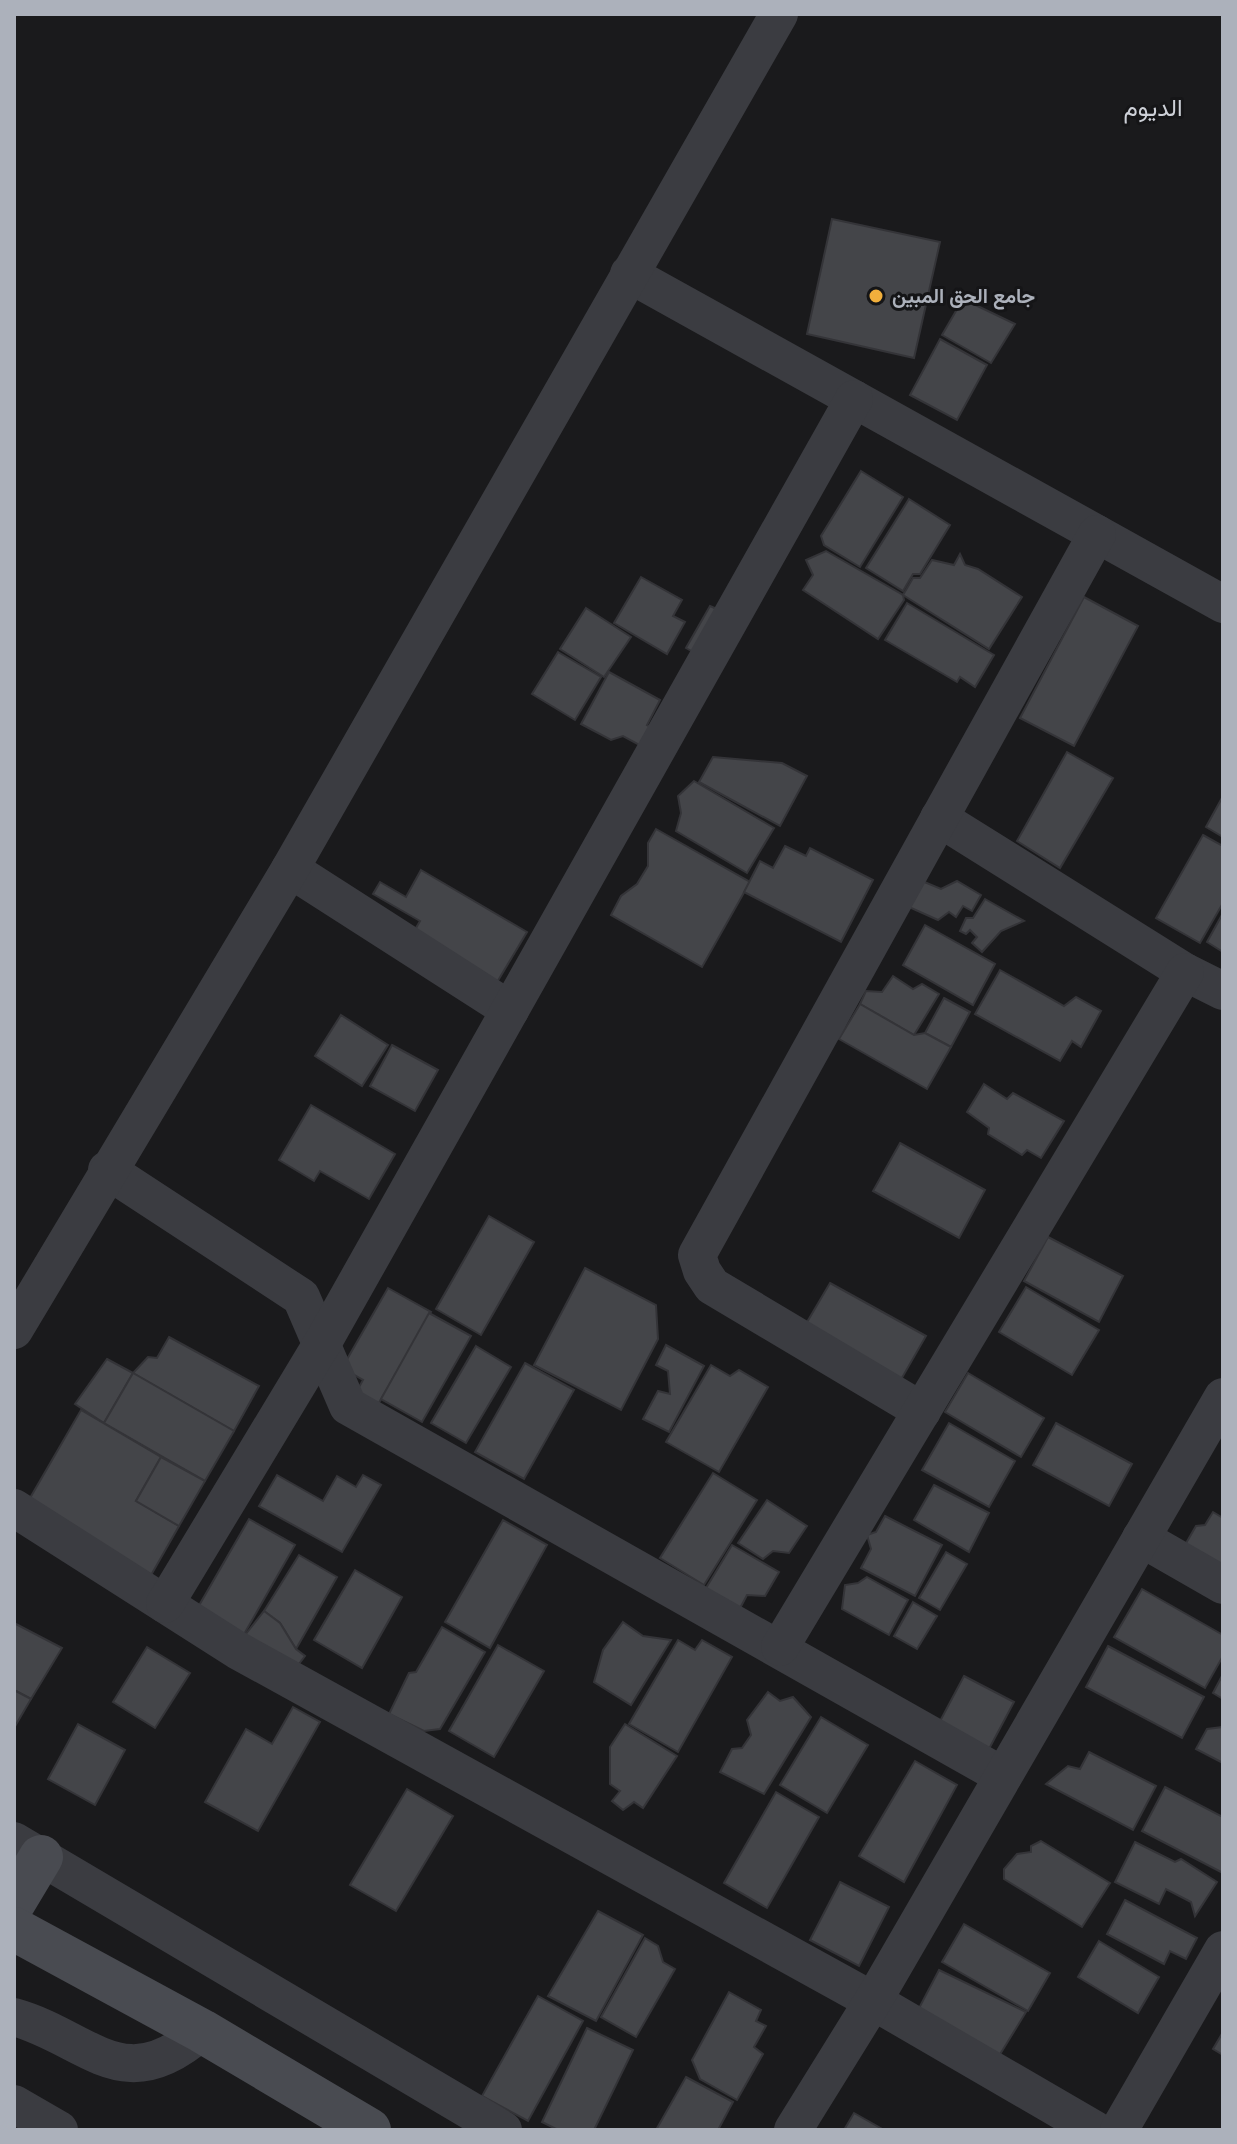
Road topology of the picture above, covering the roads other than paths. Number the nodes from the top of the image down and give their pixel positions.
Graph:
1 (766, 19) edge
2 (629, 274) junction
3 (854, 399) junction
4 (1097, 534) junction
5 (1223, 604) edge
6 (939, 818) junction
7 (290, 869) junction
8 (1185, 972) junction
9 (1223, 991) edge
10 (510, 1010) junction
11 (107, 1170) junction
12 (14, 1330) edge
13 (323, 1342) junction
14 (1223, 1397) edge
15 (922, 1411) junction
16 (14, 1508) edge
17 (1141, 1538) junction
18 (1223, 1585) edge
19 (165, 1604) junction
20 (780, 1647) junction
21 (1003, 1776) junction
22 (28, 1849) edge
23 (14, 1902) edge
24 (14, 1929) edge
25 (1223, 1950) edge
26 (873, 2001) junction
27 (14, 2017) edge
28 (202, 2031) junction
29 (14, 2104) edge
30 (59, 2130) edge
31 (369, 2130) edge
32 (503, 2130) edge
33 (793, 2130) edge
34 (1095, 2130) edge
35 (1119, 2130) edge

1 - 2 street
2 - 3 street
2 - 7 street
3 - 4 street
3 - 10 street
4 - 5 street
4 - 6 street
6 - 8 street
6 - 15 street
7 - 10 street
7 - 11 street
8 - 9 street
8 - 15 street
10 - 13 street
11 - 12 street
11 - 13 street
13 - 19 street
13 - 20 street
14 - 17 street
15 - 20 street
16 - 19 street
17 - 18 street
17 - 21 street
19 - 26 street
20 - 21 street
21 - 26 street
22 - 23 main road
22 - 32 street
24 - 28 main road
25 - 35 street
26 - 33 street
26 - 34 street
27 - 28 street
28 - 31 main road
29 - 30 street

